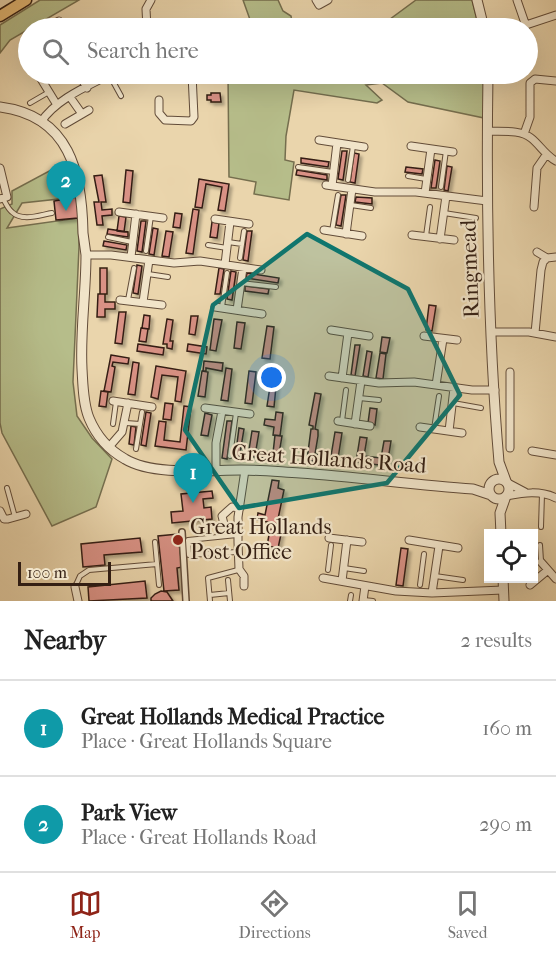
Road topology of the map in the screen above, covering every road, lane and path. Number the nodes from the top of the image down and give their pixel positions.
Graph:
1 (26, 0) edge
2 (151, 0) edge
3 (316, 0) edge
4 (328, 0) edge
5 (477, 0) edge
6 (518, 0) edge
7 (556, 15) edge
8 (0, 16) edge
9 (146, 18) edge
10 (482, 18) edge
11 (524, 18) edge
12 (538, 22) edge
13 (538, 79) edge
14 (556, 81) edge
15 (44, 84) edge
16 (85, 84) edge
17 (94, 84) edge
18 (115, 84) edge
19 (192, 84) edge
20 (488, 84) edge
21 (530, 84) edge
22 (87, 88) junction
23 (49, 92) junction
24 (121, 96) dead end
25 (70, 97) junction
26 (159, 100) dead end
27 (30, 103) dead end
28 (57, 105) junction
29 (0, 107) edge
30 (41, 122) junction
31 (65, 124) dead end
32 (487, 132) junction
33 (524, 134) junction
34 (320, 140) dead end
35 (338, 143) junction
36 (352, 146) junction
37 (411, 146) dead end
38 (364, 147) dead end
39 (431, 149) junction
40 (450, 152) joint
41 (546, 155) junction
42 (556, 161) edge
43 (298, 167) dead end
44 (0, 168) edge
45 (334, 172) junction
46 (408, 176) dead end
47 (427, 179) junction
48 (348, 180) dead end
49 (2, 183) edge
50 (441, 187) dead end
51 (352, 189) junction
52 (425, 193) junction
53 (338, 195) dead end
54 (446, 196) junction
55 (1, 199) edge
56 (487, 201) junction
57 (350, 204) junction
58 (430, 207) dead end
59 (534, 207) dead end
60 (371, 208) dead end
61 (119, 212) dead end
62 (52, 213) dead end
63 (443, 213) junction
64 (136, 214) junction
65 (151, 216) junction
66 (163, 218) dead end
67 (476, 218) dead end
68 (215, 219) dead end
69 (230, 222) junction
70 (249, 224) dead end
71 (244, 231) dead end
72 (328, 231) joint
73 (346, 234) junction
74 (362, 236) dead end
75 (412, 236) dead end
76 (108, 237) dead end
77 (426, 237) junction
78 (440, 239) junction
79 (454, 240) dead end
80 (132, 242) junction
81 (242, 244) junction
82 (208, 245) dead end
83 (227, 245) junction
84 (146, 251) dead end
85 (537, 252) dead end
86 (86, 255) junction
87 (131, 257) junction
88 (556, 257) edge
89 (240, 258) dead end
90 (547, 258) junction
91 (149, 260) junction
92 (225, 264) junction
93 (134, 268) dead end
94 (243, 268) junction
95 (261, 270) dead end
96 (227, 273) dead end
97 (147, 274) junction
98 (168, 277) dead end
99 (241, 282) junction
100 (276, 288) dead end
101 (124, 300) joint
102 (143, 302) junction
103 (162, 305) dead end
104 (218, 307) joint
105 (237, 310) junction
106 (262, 314) dead end
107 (331, 330) dead end
108 (492, 332) junction
109 (348, 333) junction
110 (535, 333) junction
111 (369, 336) dead end
112 (424, 336) dead end
113 (556, 337) edge
114 (443, 339) junction
115 (457, 340) dead end
116 (510, 372) dead end
117 (329, 376) dead end
118 (342, 378) junction
119 (361, 381) junction
120 (436, 385) junction
121 (454, 388) junction
122 (346, 390) dead end
123 (495, 390) junction
124 (439, 396) dead end
125 (359, 398) junction
126 (379, 400) dead end
127 (115, 401) joint
128 (129, 403) junction
129 (452, 403) junction
130 (152, 406) dead end
131 (496, 406) junction
132 (510, 407) junction
133 (205, 408) dead end
134 (481, 408) dead end
135 (222, 411) junction
136 (142, 412) dead end
137 (236, 413) junction
138 (250, 414) dead end
139 (340, 421) joint
140 (126, 423) junction
141 (113, 424) dead end
142 (140, 424) junction
143 (355, 424) junction
144 (370, 426) dead end
145 (420, 427) dead end
146 (434, 429) junction
147 (449, 431) junction
148 (462, 433) dead end
149 (109, 447) junction
150 (510, 448) dead end
151 (136, 449) dead end
152 (532, 451) dead end
153 (556, 455) edge
154 (230, 456) dead end
155 (499, 462) junction
156 (216, 470) junction
157 (245, 470) junction
158 (492, 482) junction
159 (507, 482) junction
160 (7, 488) dead end
161 (473, 489) junction
162 (525, 492) junction
163 (542, 494) junction
164 (492, 496) junction
165 (506, 496) junction
166 (556, 498) edge
167 (240, 508) junction
168 (0, 512) edge
169 (501, 513) junction
170 (26, 514) dead end
171 (15, 518) junction
172 (541, 526) dead end
173 (501, 529) edge
174 (182, 532) dead end
175 (238, 533) junction
176 (347, 540) junction
177 (409, 540) dead end
178 (330, 541) joint
179 (155, 542) dead end
180 (362, 542) dead end
181 (540, 545) dead end
182 (439, 546) junction
183 (458, 548) dead end
184 (238, 552) junction
185 (330, 552) junction
186 (424, 554) dead end
187 (345, 555) junction
188 (541, 562) joint
189 (157, 564) junction
190 (344, 568) junction
191 (423, 568) junction
192 (239, 569) junction
193 (328, 570) dead end
194 (548, 570) junction
195 (364, 571) dead end
196 (435, 573) junction
197 (323, 578) dead end
198 (556, 579) edge
199 (228, 580) dead end
200 (463, 580) dead end
201 (342, 581) junction
202 (503, 583) edge
203 (159, 585) dead end
204 (420, 585) dead end
205 (530, 585) dead end
206 (244, 586) dead end
207 (365, 586) junction
208 (75, 587) joint
209 (503, 590) junction
210 (229, 593) junction
211 (432, 593) junction
212 (210, 595) junction
213 (351, 595) dead end
214 (455, 597) edge
215 (363, 600) edge
216 (78, 601) edge
217 (186, 601) edge
218 (210, 601) edge
219 (230, 601) edge
220 (350, 601) edge
221 (373, 601) edge
222 (504, 601) edge

1 - 8 main road
2 - 9 street
3 - 4 street
5 - 10 street
6 - 11 street
7 - 12 street
13 - 14 street
15 - 23 street
16 - 22 street
17 - 22 street
18 - 24 lane
19 - 26 street
20 - 32 street, Ringmead
21 - 33 street
22 - 25 street
23 - 27 lane
23 - 28 street
25 - 28 street
25 - 31 street
28 - 30 street
29 - 30 street, Great Hollands Road
30 - 86 street, Great Hollands Road
32 - 33 street
32 - 56 street, Ringmead
33 - 41 street
34 - 35 street
35 - 36 street
35 - 45 street
36 - 38 street
36 - 48 lane
37 - 39 street
39 - 40 street
39 - 47 street
40 - 50 lane
41 - 42 street
41 - 59 street
43 - 45 lane
44 - 49 street
45 - 51 street
46 - 47 lane
47 - 52 street
49 - 55 street
51 - 52 street
51 - 57 street
52 - 54 street
53 - 72 lane
54 - 56 street
54 - 63 street
55 - 62 lane
56 - 108 street, Ringmead
57 - 60 lane
57 - 73 street
58 - 77 lane
61 - 64 street
63 - 67 lane
63 - 78 street
64 - 65 street
64 - 80 street
65 - 66 street
65 - 84 lane
68 - 69 street
69 - 70 street
69 - 83 street
71 - 81 lane
72 - 73 street
73 - 74 street
75 - 77 street
76 - 80 lane
77 - 78 street
78 - 79 street
80 - 87 street
81 - 83 lane
81 - 89 lane
82 - 83 lane
83 - 92 street
85 - 90 street
86 - 87 street
86 - 149 street, Great Hollands Road
87 - 91 street
88 - 90 street
90 - 110 street
91 - 92 street
91 - 97 street
92 - 94 street
93 - 101 lane
94 - 95 street
94 - 99 street
96 - 104 lane
97 - 98 lane
97 - 102 street
99 - 100 lane
99 - 105 street
101 - 102 street
102 - 103 street
104 - 105 street
105 - 106 street
107 - 109 street
108 - 110 street
108 - 123 street, Ringmead
109 - 111 street
109 - 118 street
110 - 113 street
112 - 114 street
114 - 115 street
114 - 120 street
116 - 132 street
117 - 118 street
118 - 119 street
119 - 120 street
119 - 125 street
120 - 121 street
121 - 123 street
121 - 129 street
122 - 139 lane
123 - 131 street, Ringmead
124 - 146 lane
125 - 126 lane
125 - 143 street
127 - 128 street
127 - 141 lane
128 - 130 street
128 - 140 street
129 - 134 lane
129 - 147 street
131 - 132 street
131 - 155 street, Ringmead
132 - 150 street
133 - 135 street
135 - 137 street
135 - 156 street
136 - 142 lane
137 - 138 street
137 - 154 lane
139 - 143 street
140 - 142 lane
140 - 149 street
142 - 151 lane
143 - 144 street
145 - 146 street
146 - 147 street
147 - 148 street
149 - 156 street, Great Hollands Road
152 - 153 street
155 - 158 street, Ringmead
155 - 159 street, Ringmead
156 - 157 street, Great Hollands Road
157 - 161 street, Great Hollands Road
157 - 167 street
158 - 159 street
158 - 161 street, Great Hollands Road
158 - 164 street
159 - 162 street
159 - 165 street
160 - 171 lane
161 - 164 street, Great Hollands Road
162 - 163 street
162 - 165 street
163 - 166 street
163 - 172 lane
164 - 165 street
164 - 169 street
165 - 169 street
167 - 175 street
167 - 175 street
168 - 171 street
169 - 173 street
170 - 171 street
174 - 217 street
175 - 184 street
175 - 184 lane
176 - 178 street
176 - 180 street
176 - 187 street
177 - 182 street
178 - 185 lane
179 - 189 lane
181 - 188 lane
182 - 183 street
182 - 196 street
184 - 192 street
185 - 187 lane
185 - 193 lane
186 - 191 lane
187 - 190 street
188 - 194 street
189 - 203 lane
189 - 208 lane
190 - 195 lane
190 - 201 street
191 - 196 lane
191 - 204 lane
192 - 206 street
192 - 212 lane
194 - 198 street
194 - 205 street
196 - 200 lane
196 - 211 street
197 - 201 street
199 - 210 lane
201 - 207 street
202 - 209 street
207 - 211 street
207 - 215 street
208 - 216 street
209 - 214 street
209 - 222 street
210 - 212 lane
210 - 219 lane
211 - 214 street
212 - 218 lane
213 - 220 lane
215 - 221 lane

